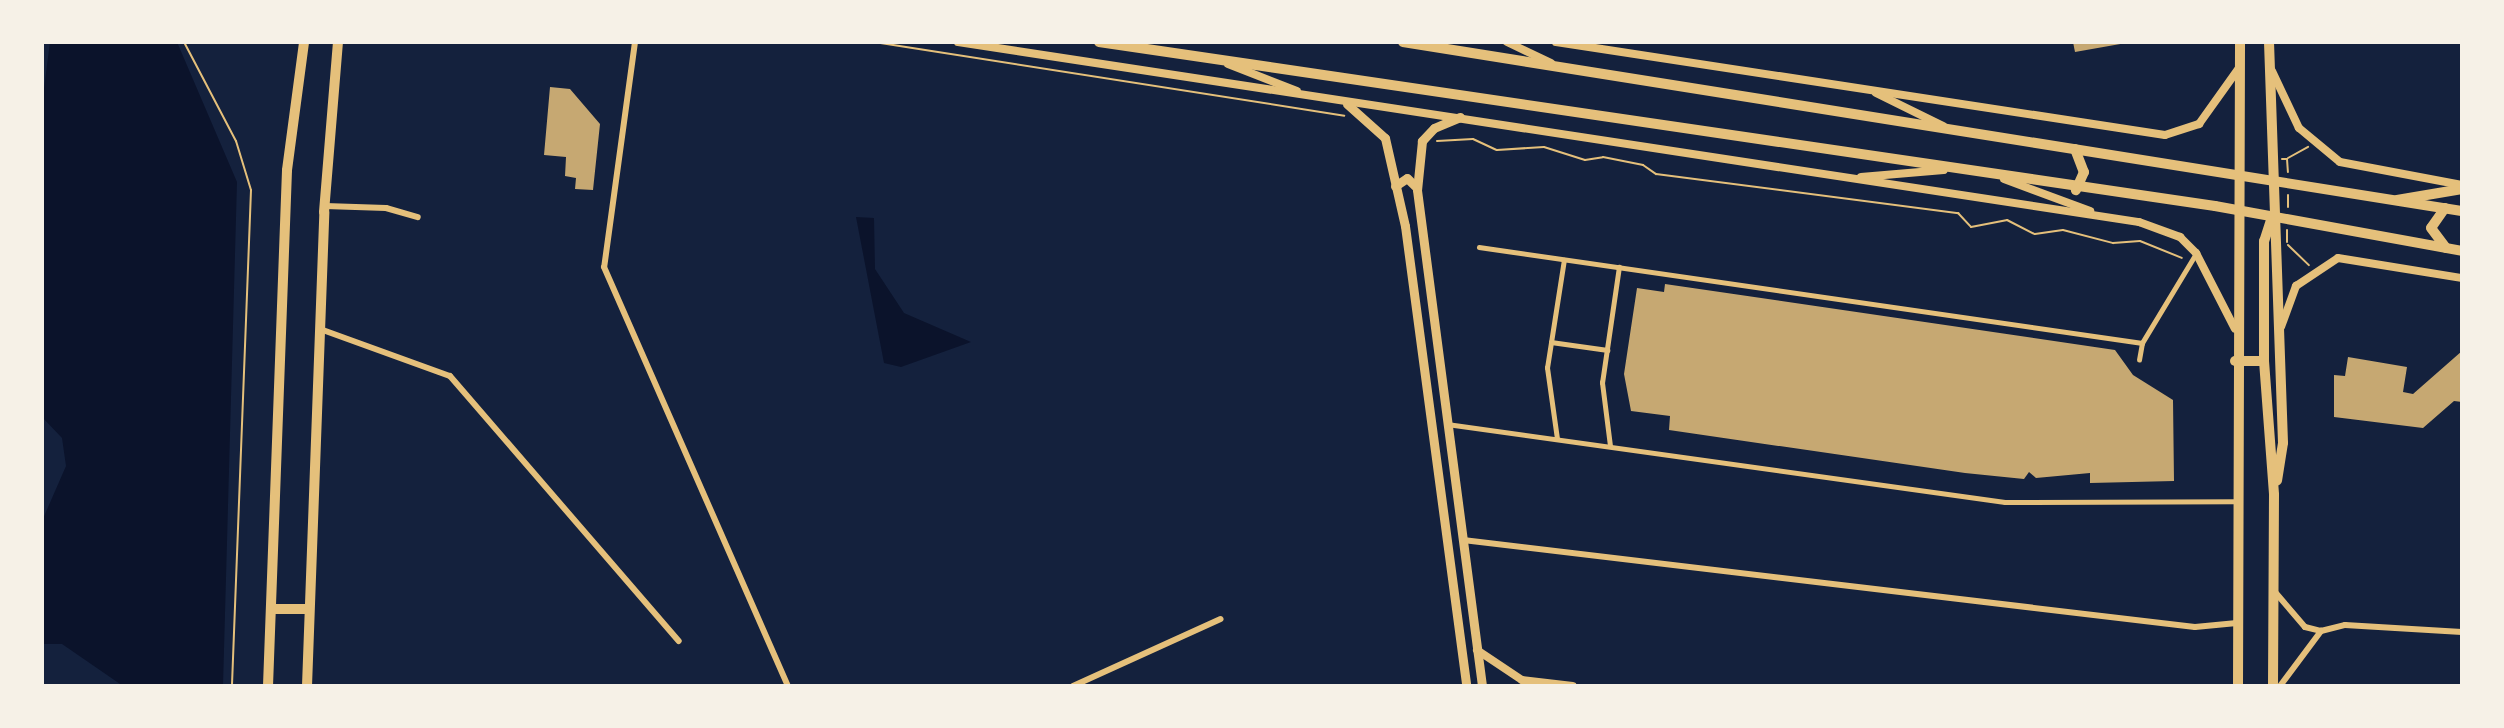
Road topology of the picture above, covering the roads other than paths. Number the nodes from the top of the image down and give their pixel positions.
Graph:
1 (304, 42) edge
2 (338, 42) edge
3 (635, 42) edge
4 (958, 42) edge
5 (1099, 42) edge
6 (1403, 42) edge
7 (1507, 42) edge
8 (1556, 42) edge
9 (2240, 42) edge
10 (2269, 42) edge
11 (1205, 55) junction
12 (2240, 65) junction
13 (1563, 69) junction
14 (2271, 69) junction
15 (1868, 90) junction
16 (1314, 97) junction
17 (1347, 104) junction
18 (1460, 117) junction
19 (1952, 130) junction
20 (2075, 149) junction
21 (1944, 170) junction
22 (2240, 175) junction
23 (1848, 178) junction
24 (2004, 179) junction
25 (2270, 185) junction
26 (1395, 186) junction
27 (2462, 187) edge
28 (1417, 190) junction
29 (2076, 190) junction
30 (2385, 202) junction
31 (325, 206) junction
32 (2445, 208) junction
33 (2239, 210) junction
34 (2462, 211) edge
35 (418, 217) dead end
36 (2106, 217) junction
37 (2271, 220) junction
38 (1479, 247) dead end
39 (2445, 248) junction
40 (2462, 251) edge
41 (2196, 253) junction
42 (2462, 256) edge
43 (1564, 260) junction
44 (1619, 267) junction
45 (2462, 278) edge
46 (320, 329) junction
47 (2235, 329) junction
48 (2279, 334) junction
49 (1551, 342) junction
50 (2141, 343) junction
51 (1607, 350) junction
52 (2139, 360) dead end
53 (2235, 361) junction
54 (2264, 361) junction
55 (1446, 424) junction
56 (1557, 439) junction
57 (1610, 446) junction
58 (2274, 495) junction
59 (2235, 501) junction
60 (1463, 540) junction
61 (2273, 589) junction
62 (272, 609) junction
63 (310, 610) junction
64 (1221, 619) dead end
65 (2237, 623) junction
66 (2321, 631) junction
67 (2462, 632) edge
68 (679, 641) dead end
69 (1477, 650) junction
70 (1522, 680) junction
71 (268, 686) edge
72 (307, 686) edge
73 (788, 686) edge
74 (1073, 686) edge
75 (1466, 686) edge
76 (1482, 686) edge
77 (1514, 686) edge
78 (1573, 686) edge
79 (2238, 686) edge
80 (2273, 686) edge
81 (2280, 686) edge

1 - 62 main road
2 - 31 main road
3 - 73 street
4 - 16 street
5 - 11 main road
6 - 13 main road
7 - 13 street
8 - 15 street
9 - 12 main road
10 - 14 main road
11 - 16 street
11 - 21 main road
12 - 15 street
12 - 22 main road
13 - 19 main road
14 - 25 main road
14 - 27 street
15 - 19 street
16 - 17 street
17 - 18 street
17 - 26 main road
18 - 23 street
18 - 28 main road
19 - 20 main road
20 - 22 main road
20 - 29 main road
21 - 23 street
21 - 24 main road
22 - 25 main road
22 - 33 main road
23 - 36 street
24 - 29 main road
24 - 36 street
25 - 30 main road
25 - 37 main road
26 - 28 main road
26 - 75 main road
27 - 30 main road
28 - 55 main road
29 - 33 main road
30 - 32 main road
31 - 35 street
31 - 46 main road
32 - 34 main road
32 - 39 main road
33 - 37 main road
33 - 47 main road
36 - 41 street
37 - 39 main road
37 - 48 main road
37 - 54 main road
38 - 43 street
39 - 40 main road
39 - 42 main road
41 - 47 street
41 - 50 street
43 - 44 street
43 - 49 street
44 - 50 street
44 - 51 street
45 - 48 street
46 - 63 main road
46 - 68 street
47 - 53 main road
48 - 58 main road
49 - 51 street
49 - 56 street
50 - 52 street
51 - 57 street
53 - 54 main road
53 - 59 main road
54 - 58 main road
55 - 56 street
55 - 60 main road
56 - 57 street
57 - 59 street
58 - 61 main road
59 - 65 main road
60 - 65 street
60 - 69 main road
61 - 66 street
61 - 80 main road
62 - 63 main road
62 - 71 main road
63 - 72 main road
64 - 74 street
65 - 79 main road
66 - 67 street
66 - 81 street
69 - 70 street
69 - 76 main road
70 - 77 street
70 - 78 street

